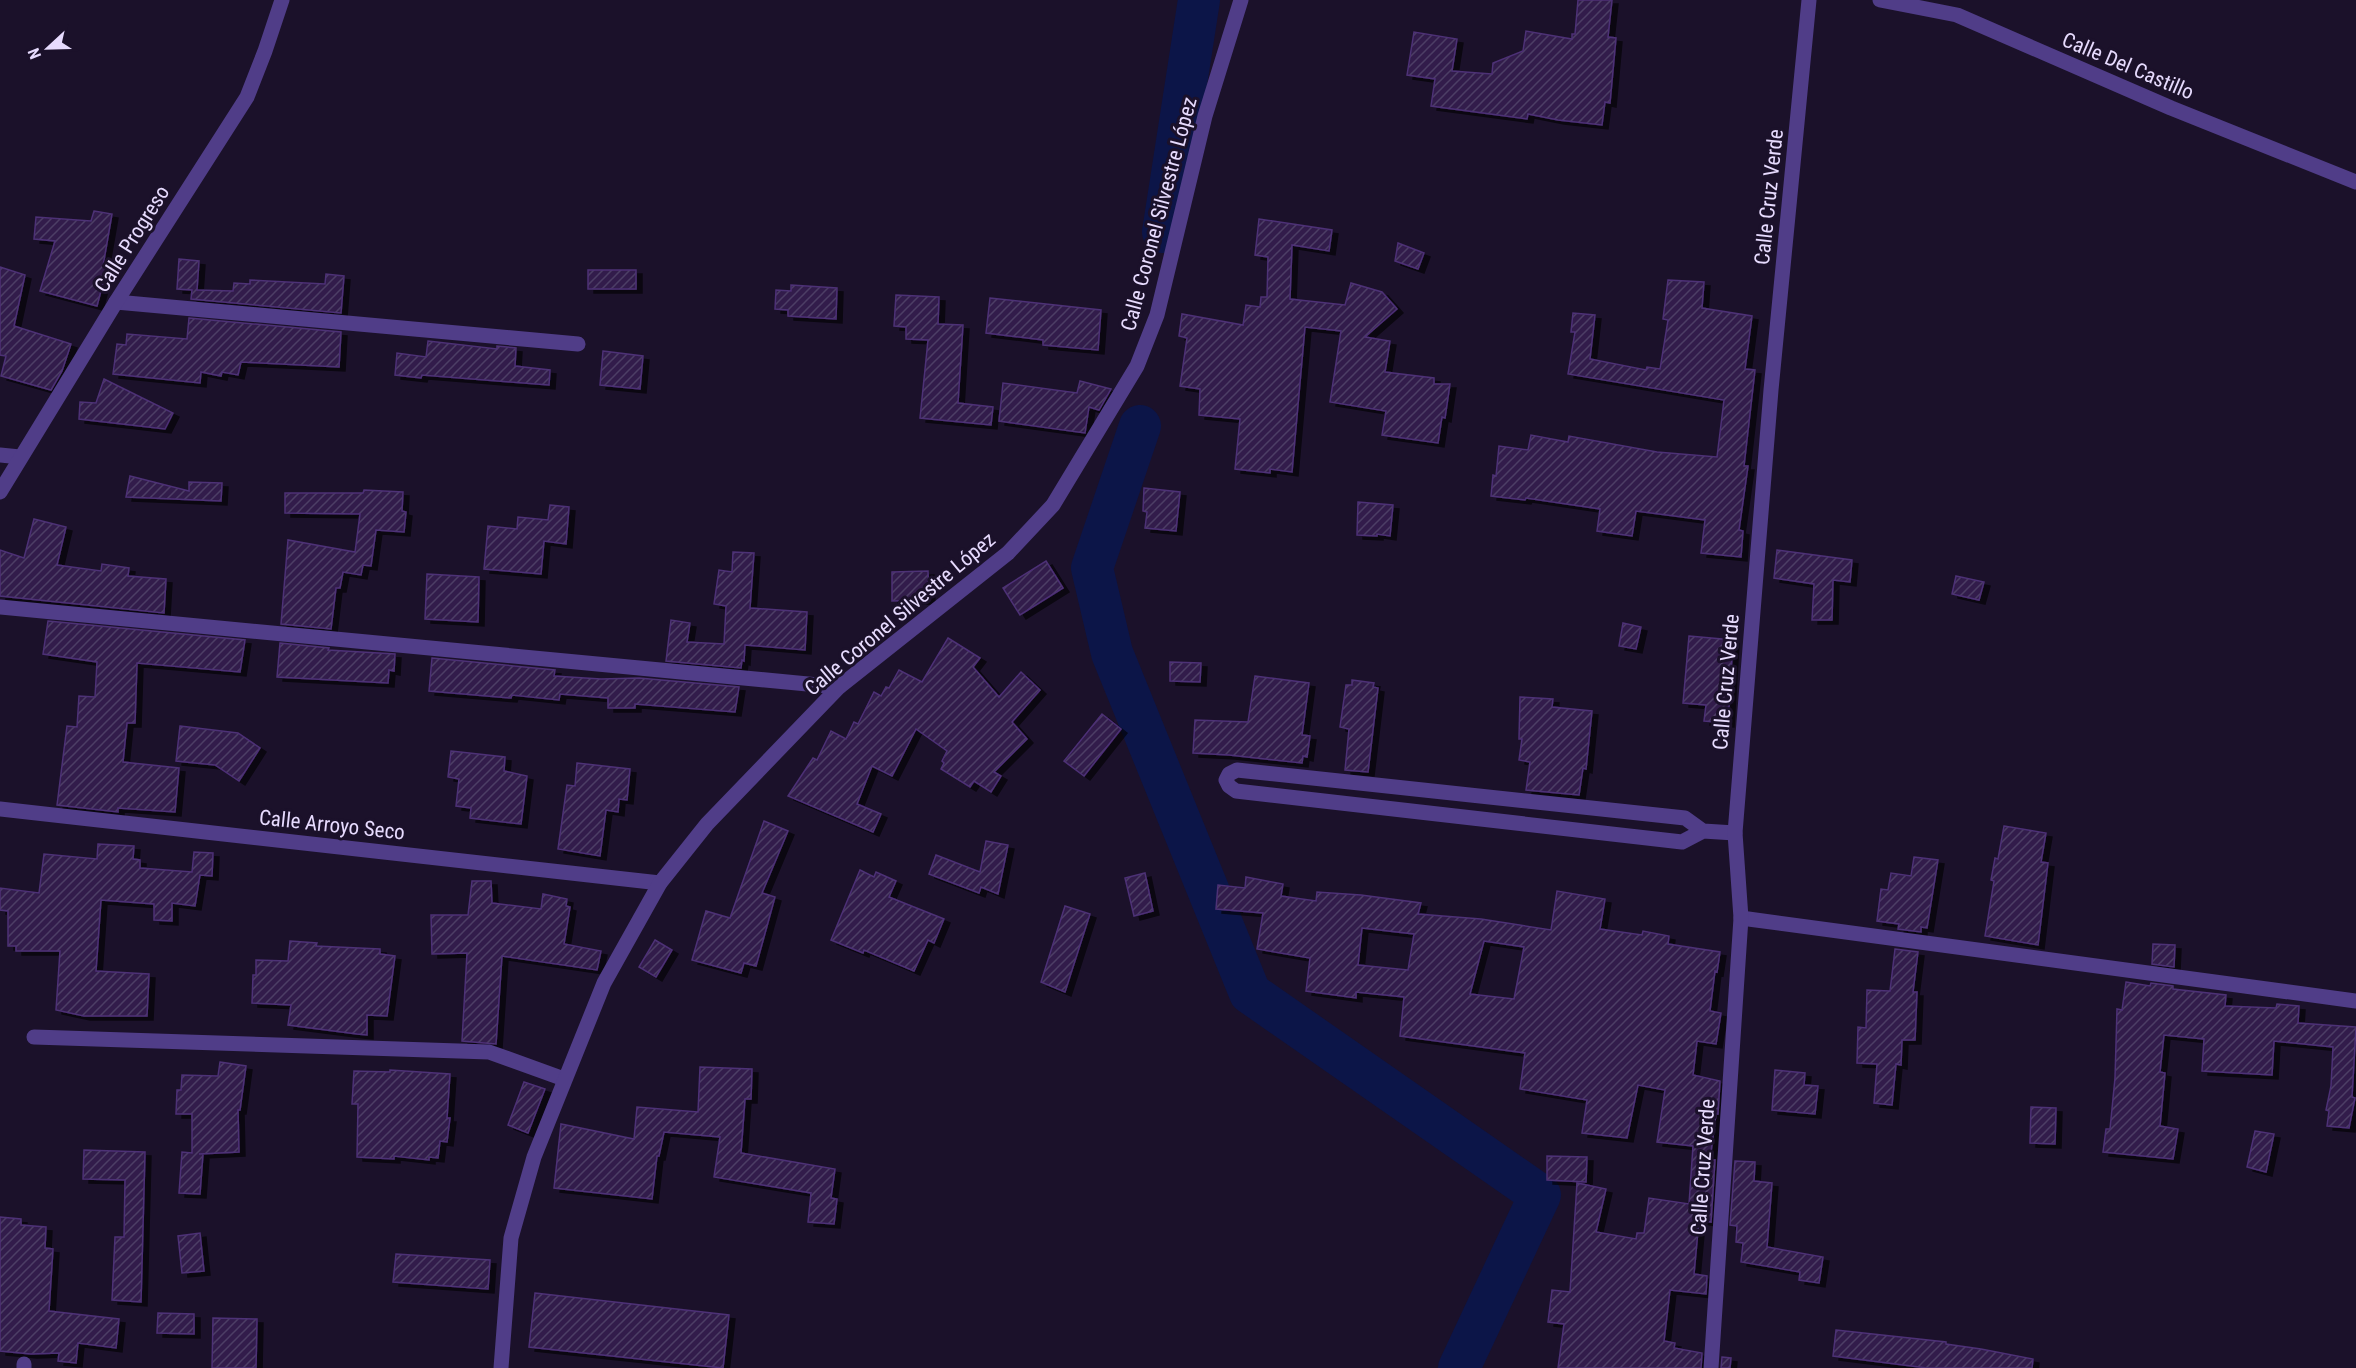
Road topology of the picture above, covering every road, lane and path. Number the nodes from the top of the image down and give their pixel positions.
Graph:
1 (282, 0) edge
2 (1240, 0) edge
3 (1809, 0) edge
4 (1880, 0) edge
5 (2356, 182) edge
6 (116, 302) junction
7 (578, 344) dead end
8 (0, 455) edge
9 (20, 457) junction
10 (0, 492) edge
11 (0, 607) edge
12 (838, 687) junction
13 (0, 809) edge
14 (1702, 831) junction
15 (1735, 833) junction
16 (660, 883) junction
17 (1741, 918) junction
18 (2356, 1001) edge
19 (34, 1037) dead end
20 (564, 1079) junction
21 (501, 1368) edge
22 (1711, 1368) edge

1 - 6 street, Calle Progreso
2 - 12 street, Calle Coronel Silvestre López
3 - 15 street, Calle Cruz Verde
4 - 5 street, Calle Del Castillo
6 - 7 street
6 - 9 street, Calle Progreso
8 - 9 street
9 - 10 street, Calle Progreso
11 - 12 street
12 - 16 street, Calle Coronel Silvestre López
13 - 16 street, Calle Arroyo Seco
14 - 14 street
14 - 15 street
15 - 17 street, Calle Cruz Verde
16 - 20 street, Calle Coronel Silvestre López
17 - 18 street
17 - 22 street, Calle Cruz Verde
19 - 20 street
20 - 21 street, Calle Coronel Silvestre López

